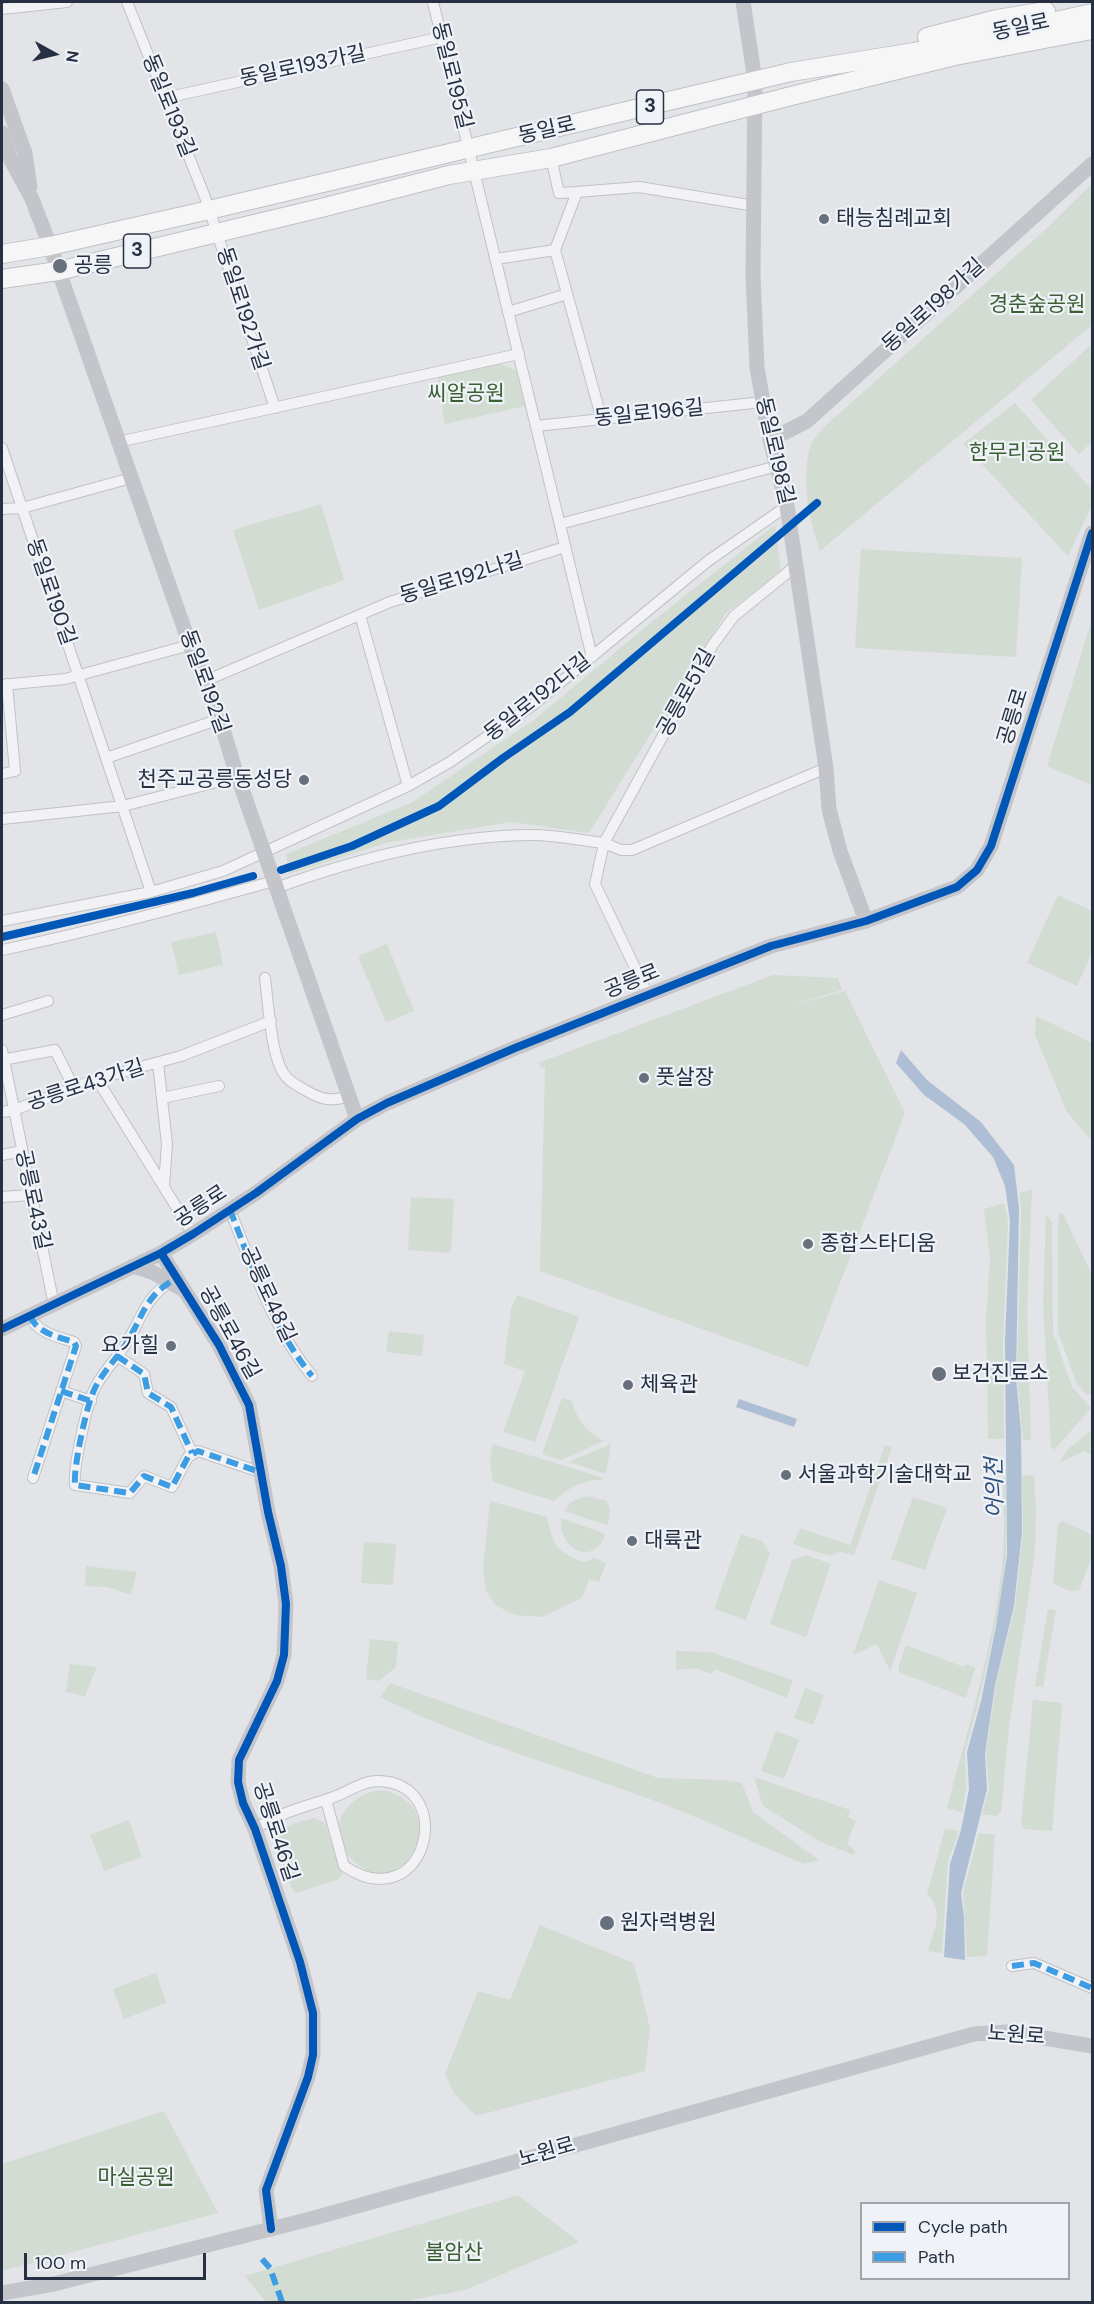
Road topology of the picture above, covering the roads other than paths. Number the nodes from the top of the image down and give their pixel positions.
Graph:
1 (67, 2) edge
2 (127, 2) edge
3 (433, 2) edge
4 (743, 2) edge
5 (1092, 3) edge
6 (2, 9) edge
7 (1092, 13) edge
8 (1092, 30) edge
9 (442, 37) junction
10 (1092, 38) edge
11 (835, 63) junction
12 (755, 81) junction
13 (841, 84) junction
14 (2, 89) edge
15 (165, 98) junction
16 (755, 106) junction
17 (2, 112) edge
18 (3, 140) edge
19 (469, 150) junction
20 (551, 158) junction
21 (1092, 164) edge
22 (474, 170) junction
23 (578, 192) junction
24 (32, 199) junction
25 (755, 206) junction
26 (209, 210) junction
27 (217, 231) junction
28 (50, 246) junction
29 (555, 250) junction
30 (2, 254) edge
31 (496, 259) junction
32 (58, 271) junction
33 (2, 279) edge
34 (567, 294) junction
35 (508, 312) junction
36 (519, 354) junction
37 (762, 402) junction
38 (275, 408) junction
39 (602, 420) junction
40 (536, 426) junction
41 (770, 440) junction
42 (118, 442) junction
43 (2, 448) edge
44 (777, 466) junction
45 (131, 478) junction
46 (788, 506) junction
47 (22, 508) junction
48 (2, 509) edge
49 (560, 524) junction
50 (1092, 533) edge
51 (565, 547) junction
52 (796, 564) junction
53 (360, 615) junction
54 (190, 645) junction
55 (592, 657) junction
56 (79, 675) junction
57 (205, 681) junction
58 (4, 685) edge
59 (220, 719) junction
60 (106, 758) junction
61 (826, 768) junction
62 (2, 774) edge
63 (218, 782) dead end
64 (408, 786) junction
65 (123, 806) junction
66 (2, 818) edge
67 (604, 843) junction
68 (264, 853) junction
69 (275, 884) junction
70 (151, 892) junction
71 (2, 921) edge
72 (866, 921) junction
73 (2, 950) edge
74 (265, 978) dead end
75 (648, 995) junction
76 (48, 1001) dead end
77 (2, 1015) edge
78 (271, 1021) junction
79 (2, 1056) edge
80 (158, 1063) junction
81 (97, 1079) junction
82 (219, 1086) dead end
83 (74, 1088) junction
84 (349, 1096) junction
85 (162, 1098) junction
86 (14, 1110) junction
87 (2, 1112) edge
88 (357, 1119) junction
89 (22, 1151) junction
90 (2, 1155) edge
91 (164, 1186) junction
92 (31, 1195) junction
93 (2, 1197) edge
94 (230, 1210) junction
95 (193, 1234) junction
96 (161, 1252) junction
97 (133, 1266) junction
98 (171, 1282) junction
99 (186, 1292) junction
100 (54, 1305) junction
101 (30, 1316) junction
102 (2, 1329) edge
103 (117, 1356) junction
104 (312, 1376) dead end
105 (61, 1391) junction
106 (91, 1401) junction
107 (192, 1453) junction
108 (260, 1472) junction
109 (33, 1478) dead end
110 (326, 1800) junction
111 (255, 1829) junction
112 (1012, 1966) dead end
113 (1092, 1988) edge
114 (1092, 2046) edge
115 (272, 2229) junction
116 (2, 2293) edge

1 - 6 street
2 - 15 street, 동일로193길
3 - 9 street, 동일로195길
4 - 12 street, 동일로198길
5 - 11 main road
7 - 11 main road, 동일로 / 3
8 - 13 main road, 동일로 / 3
9 - 15 street, 동일로193가길
9 - 19 street, 동일로195길
10 - 13 main road
11 - 12 main road, 동일로 / 3
12 - 16 street, 동일로198길
12 - 19 main road, 동일로 / 3
13 - 16 main road, 동일로 / 3
14 - 24 street
15 - 26 street, 동일로193길
16 - 20 main road, 동일로 / 3
16 - 25 street, 동일로198길
17 - 24 street
18 - 24 street
19 - 22 street
19 - 26 main road, 동일로 / 3
20 - 22 main road, 동일로 / 3
20 - 23 street, 동일로
21 - 41 street, 동일로198가길
22 - 27 main road, 동일로 / 3
22 - 31 street
23 - 25 street, 동일로
23 - 29 street
24 - 28 street, 동일로192길
25 - 37 street, 동일로198길
26 - 27 street, 동일로192가길
26 - 28 main road, 동일로 / 3
27 - 32 main road, 동일로 / 3
27 - 38 street, 동일로192가길
28 - 30 main road, 동일로 / 3
28 - 32 street, 동일로192길
29 - 31 street
29 - 34 street
31 - 35 street
32 - 33 main road, 동일로 / 3
32 - 42 street, 동일로192길
34 - 35 street
34 - 39 street
35 - 36 street
36 - 38 street
36 - 40 street
37 - 39 street, 동일로196길
37 - 41 street, 동일로198길
38 - 42 street
39 - 40 street, 동일로196길
40 - 49 street
41 - 44 street, 동일로198길
42 - 45 street, 동일로192길
43 - 47 street, 동일로190길
44 - 46 street, 동일로198길
44 - 49 street
45 - 47 street
45 - 54 street, 동일로192길
46 - 52 street, 동일로198길
46 - 55 street, 동일로192다길
47 - 48 street
47 - 56 street, 동일로190길
49 - 51 street
50 - 72 street, 공릉로
51 - 53 street, 동일로192나길
51 - 55 street
52 - 61 street, 동일로198길
52 - 67 street, 공릉로51길
53 - 57 street, 동일로192나길
53 - 64 street
54 - 56 street
54 - 57 street, 동일로192길
55 - 64 street, 동일로192다길
56 - 58 street
56 - 60 street, 동일로190길
57 - 59 street, 동일로192길
58 - 62 street
59 - 60 street
59 - 68 street, 동일로192길
60 - 65 street, 동일로190길
61 - 67 street
61 - 72 street, 동일로198길
63 - 65 street
64 - 68 street, 동일로192다길
65 - 66 street
65 - 70 street, 동일로190길
67 - 69 street
67 - 75 street, 공릉로51길
68 - 69 street, 동일로192길
68 - 70 street
69 - 73 street
69 - 84 street, 동일로192길
70 - 71 street
72 - 75 street, 공릉로
74 - 78 street
75 - 88 street, 공릉로
76 - 77 street
78 - 80 street, 공릉로43가길
78 - 84 street
79 - 83 street, 공릉로43길
79 - 86 street, 공릉로43길
80 - 81 street, 공릉로43가길
80 - 85 street, 공릉로43가길
81 - 83 street, 공릉로43가길
81 - 91 street, 공릉로
82 - 85 street, 공릉로43가길
83 - 86 street, 공릉로43가길
84 - 88 street, 동일로192길
85 - 91 street, 공릉로43가길
86 - 87 street, 공릉로43가길
86 - 89 street, 공릉로43길
88 - 94 street, 공릉로
89 - 90 street
89 - 92 street, 공릉로43길
91 - 95 street, 공릉로
92 - 93 street
92 - 100 street, 공릉로43길
94 - 95 street, 공릉로
94 - 104 street, 공릉로48길
95 - 96 street, 공릉로
96 - 97 street, 공릉로
96 - 99 street, 공릉로46길
97 - 98 street
97 - 100 street, 공릉로
98 - 99 street
98 - 103 street
99 - 108 street, 공릉로46길
100 - 101 street, 공릉로
101 - 102 street, 공릉로
101 - 105 street
103 - 106 street
103 - 107 street
105 - 106 street
105 - 109 street
106 - 107 street
107 - 108 street
108 - 111 street, 공릉로46길
110 - 110 street
110 - 111 street
111 - 115 street, 공릉로46길
112 - 113 street
114 - 115 street, 노원로
115 - 116 street, 노원로

